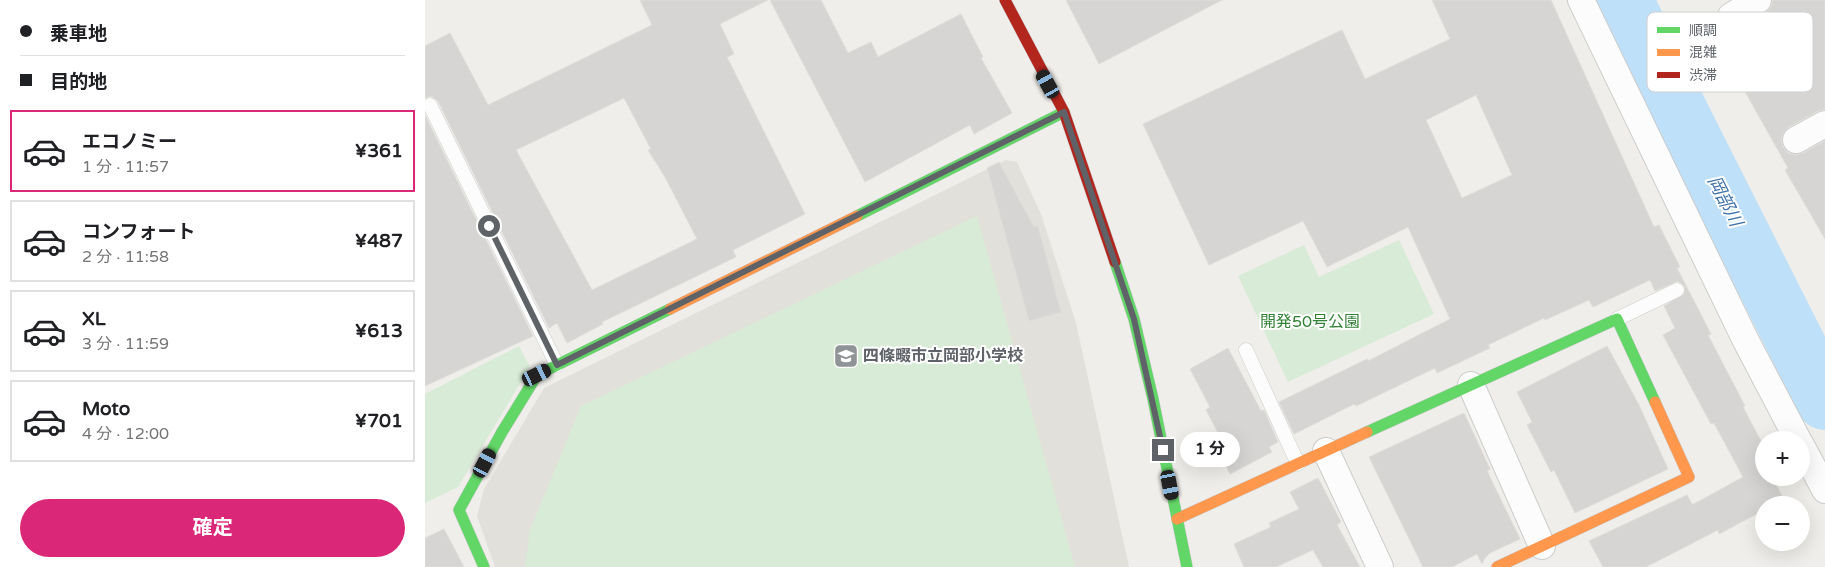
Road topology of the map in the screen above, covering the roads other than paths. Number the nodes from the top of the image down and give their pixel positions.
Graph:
1 (1005, 0) edge
2 (1581, 0) edge
3 (1758, 0) edge
4 (1738, 12) edge
5 (430, 105) dead end
6 (1064, 112) junction
7 (1825, 124) edge
8 (1796, 140) dead end
9 (1677, 290) dead end
10 (1617, 319) junction
11 (1246, 350) dead end
12 (557, 365) junction
13 (1471, 385) junction
14 (1794, 431) edge
15 (1326, 451) junction
16 (1810, 462) edge
17 (1298, 464) junction
18 (1825, 490) edge
19 (1177, 519) junction
20 (1542, 546) junction
21 (484, 567) edge
22 (1187, 567) edge
23 (1380, 567) edge
24 (1497, 567) edge

1 - 6 street
2 - 14 street
3 - 4 street
5 - 12 lane
6 - 12 street
6 - 19 street
7 - 8 street
9 - 10 lane
10 - 13 street
10 - 20 street
11 - 17 lane
12 - 21 street
13 - 15 street
13 - 20 street
15 - 17 street
15 - 23 street
16 - 18 street
17 - 19 street
19 - 22 street
20 - 24 street

